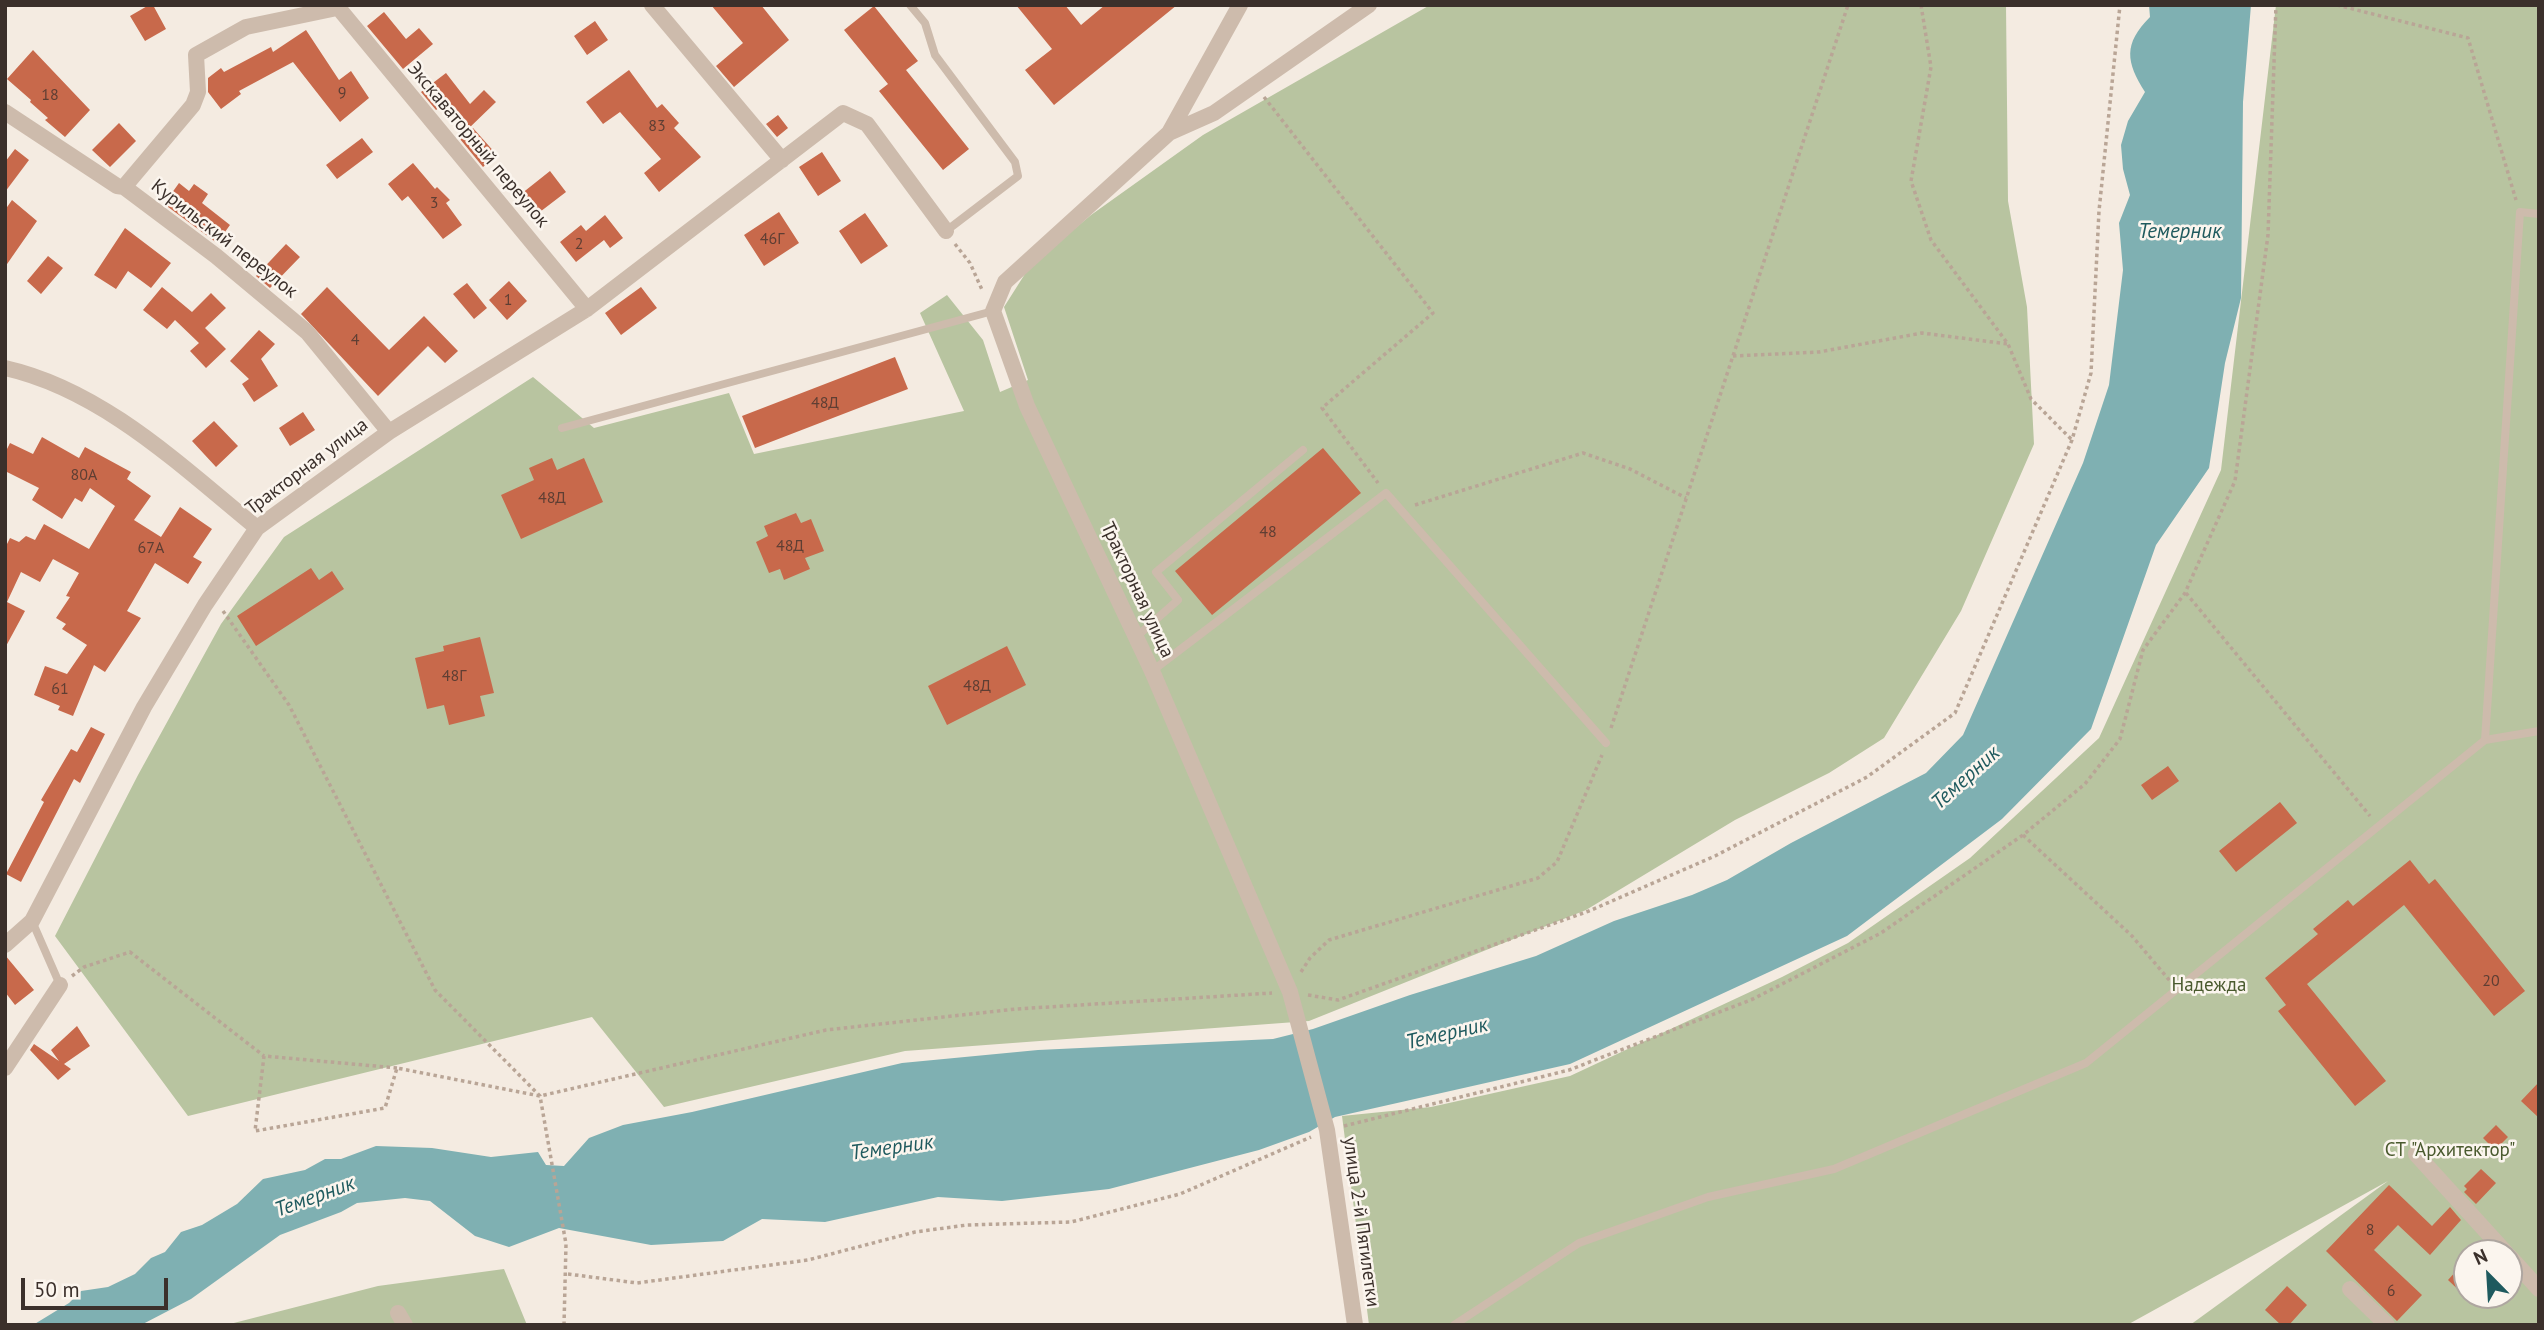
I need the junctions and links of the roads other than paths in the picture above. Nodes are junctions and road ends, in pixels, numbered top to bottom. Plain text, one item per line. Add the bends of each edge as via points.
1 (652, 5) edge
2 (910, 5) edge
3 (1240, 5) edge
4 (1369, 5) edge
5 (336, 6) edge
6 (5, 112) edge
7 (1169, 133) junction
8 (782, 160) junction
9 (124, 187) junction
10 (2539, 214) edge
11 (946, 231) joint
12 (587, 309) junction
13 (993, 311) junction
14 (5, 368) edge
15 (562, 428) dead end
16 (389, 432) junction
17 (1303, 450) dead end
18 (257, 528) junction
19 (1135, 638) junction
20 (1152, 671) junction
21 (2539, 731) edge
22 (2485, 740) junction
23 (1606, 743) road end
24 (32, 920) junction
25 (5, 945) edge
26 (60, 985) joint
27 (5, 1068) edge
28 (1326, 1128) joint
29 (2416, 1154) dead end
30 (2493, 1239) edge
31 (2523, 1272) edge
32 (2350, 1289) dead end
33 (2539, 1289) edge
34 (1355, 1325) edge
35 (1454, 1325) edge
36 (2387, 1325) edge

1 - 8 street
2 - 11 lane via 926,23 935,55 1015,162 1017,176
3 - 7 street
4 - 7 street via 1213,113
5 - 9 street, Экскаваторный переулок via 246,27 196,55 198,92 193,105
5 - 12 street, Экскаваторный переулок
6 - 9 street, Курильский переулок
7 - 13 street via 1005,282
8 - 11 street, Тракторная улица via 843,113 867,124
8 - 12 street, Тракторная улица
9 - 16 street, Курильский переулок via 307,332
10 - 22 lane via 2520,212
12 - 16 street, Тракторная улица
13 - 15 lane
13 - 19 street, Тракторная улица via 1027,406
14 - 18 street via 28,373 94,404 153,444
16 - 18 street, Тракторная улица
17 - 19 lane via 1156,572 1178,600
18 - 24 street, Тракторная улица via 144,707
19 - 20 street, Тракторная улица
20 - 23 lane via 1386,493
20 - 28 street, Тракторная улица via 1290,992
21 - 22 lane
22 - 35 lane via 2086,1063 1833,1170 1708,1197 1579,1243
24 - 25 street, Тракторная улица
24 - 26 lane
26 - 27 street
28 - 34 street, улица 2-й Пятилетки
29 - 30 street
31 - 33 street
32 - 36 street

